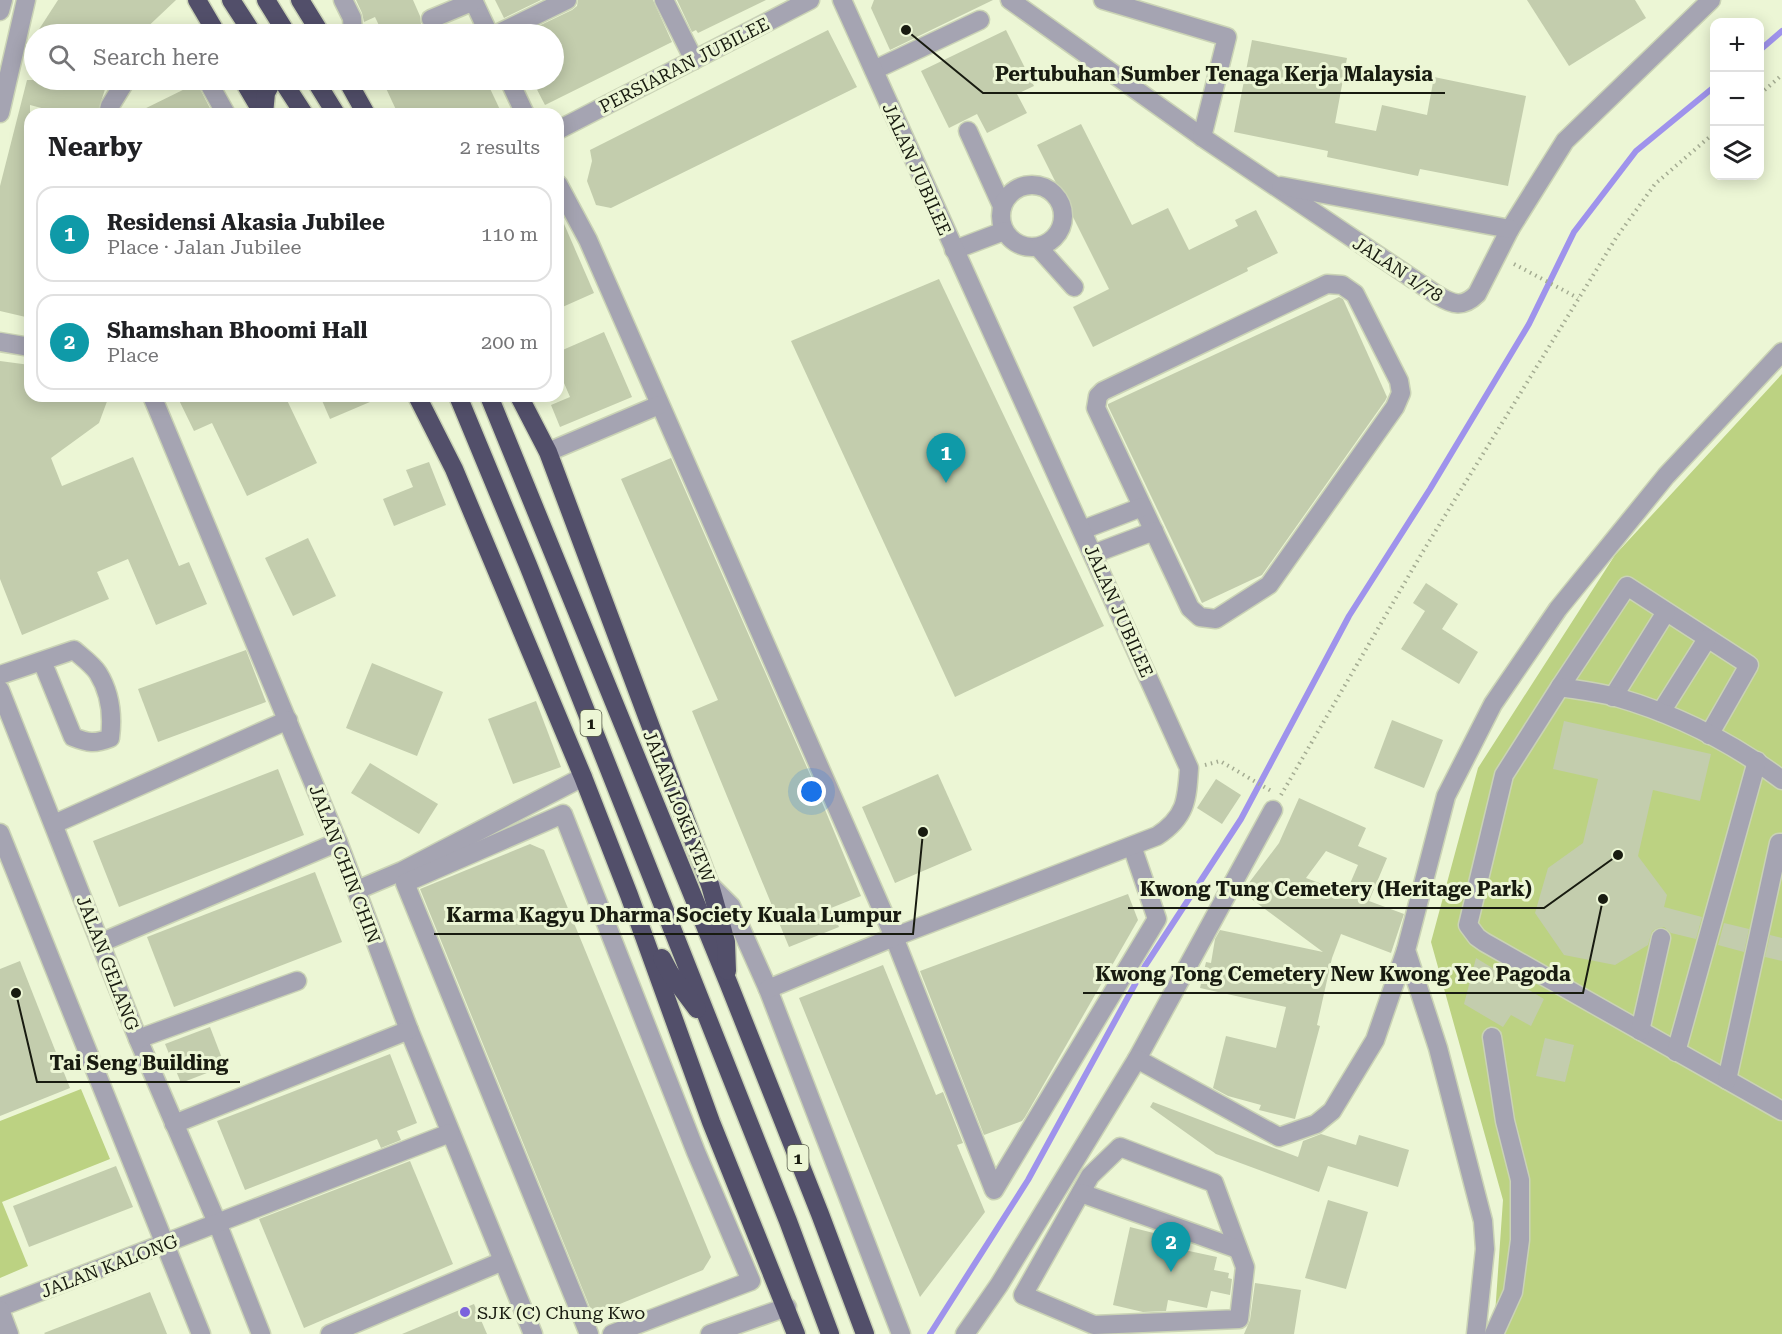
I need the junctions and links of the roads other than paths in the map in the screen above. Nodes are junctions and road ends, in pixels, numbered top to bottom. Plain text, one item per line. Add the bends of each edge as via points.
1 (3, 0) edge
2 (26, 0) edge
3 (197, 0) edge
4 (231, 0) edge
5 (266, 0) edge
6 (300, 0) edge
7 (343, 0) edge
8 (473, 0) edge
9 (567, 0) edge
10 (664, 0) edge
11 (810, 0) edge
12 (842, 0) edge
13 (1010, 0) edge
14 (1103, 0) edge
15 (1712, 0) edge
16 (0, 11) edge
17 (431, 19) dead end
18 (980, 20) dead end
19 (211, 24) edge
20 (247, 24) edge
21 (281, 24) edge
22 (315, 24) edge
23 (352, 24) edge
24 (484, 24) edge
25 (518, 24) edge
26 (694, 60) junction
27 (874, 70) junction
28 (120, 90) edge
29 (213, 90) edge
30 (249, 90) edge
31 (268, 90) edge
32 (288, 90) edge
33 (321, 90) edge
34 (353, 90) edge
35 (360, 90) edge
36 (514, 90) edge
37 (110, 108) edge
38 (223, 108) edge
39 (259, 108) edge
40 (264, 108) edge
41 (300, 108) edge
42 (332, 108) edge
43 (363, 108) edge
44 (365, 108) edge
45 (522, 108) edge
46 (0, 113) edge
47 (564, 127) edge
48 (968, 131) dead end
49 (1202, 137) junction
50 (1273, 185) junction
51 (564, 195) edge
52 (1002, 206) junction
53 (1510, 229) junction
54 (1004, 231) junction
55 (1038, 247) junction
56 (954, 250) junction
57 (1074, 287) dead end
58 (0, 342) edge
59 (24, 346) edge
60 (1782, 352) edge
61 (155, 402) edge
62 (420, 402) edge
63 (461, 402) edge
64 (491, 402) edge
65 (522, 402) edge
66 (659, 405) junction
67 (548, 452) junction
68 (1142, 507) junction
69 (1082, 530) junction
70 (1154, 531) junction
71 (1093, 554) junction
72 (1666, 612) junction
73 (1707, 639) junction
74 (42, 661) junction
75 (0, 675) edge
76 (1560, 687) junction
77 (0, 690) edge
78 (1613, 697) junction
79 (1661, 712) junction
80 (288, 720) junction
81 (1709, 735) junction
82 (1757, 761) junction
83 (583, 777) junction
84 (1782, 780) edge
85 (1274, 801) road end
86 (54, 824) junction
87 (0, 833) edge
88 (338, 842) junction
89 (1782, 843) edge
90 (1131, 846) junction
91 (710, 885) junction
92 (357, 890) junction
93 (629, 895) junction
94 (894, 937) junction
95 (1661, 938) dead end
96 (100, 943) junction
97 (1406, 950) junction
98 (297, 981) dead end
99 (728, 982) junction
100 (768, 989) junction
101 (647, 1025) junction
102 (409, 1030) junction
103 (680, 1030) junction
104 (712, 1030) junction
105 (1640, 1031) junction
106 (1492, 1037) dead end
107 (138, 1039) junction
108 (1676, 1052) junction
109 (1137, 1059) junction
110 (1727, 1080) junction
111 (1782, 1111) edge
112 (711, 1122) junction
113 (174, 1124) junction
114 (450, 1133) junction
115 (696, 1152) junction
116 (1081, 1193) junction
117 (218, 1224) junction
118 (166, 1244) junction
119 (1238, 1249) junction
120 (1048, 1251) junction
121 (1016, 1257) junction
122 (503, 1261) junction
123 (999, 1285) junction
124 (1023, 1295) junction
125 (787, 1306) junction
126 (0, 1309) edge
127 (9, 1334) edge
128 (201, 1334) edge
129 (261, 1334) edge
130 (330, 1334) edge
131 (533, 1334) edge
132 (589, 1334) edge
133 (612, 1334) edge
134 (710, 1334) edge
135 (796, 1334) edge
136 (830, 1334) edge
137 (865, 1334) edge
138 (901, 1334) edge
139 (965, 1334) edge
140 (1476, 1334) edge
141 (1494, 1334) edge

1 - 16 street
2 - 46 street
3 - 19 highway
4 - 20 highway
5 - 21 highway
6 - 22 highway
7 - 23 street
8 - 17 street
8 - 24 street
9 - 25 street
10 - 26 street
11 - 26 street, PERSIARAN JUBILEE
12 - 27 street, JALAN JUBILEE
13 - 49 street, JALAN 1/78
14 - 49 street via 1227,37
15 - 53 street, JALAN 1/78 via 1565,141
18 - 27 street
26 - 47 street, PERSIARAN JUBILEE
27 - 56 street, JALAN JUBILEE
28 - 37 street
29 - 38 street
30 - 39 highway
31 - 40 highway
32 - 41 highway
33 - 42 highway
34 - 43 highway
35 - 44 street
36 - 45 street
48 - 52 street
49 - 50 street, JALAN 1/78
50 - 53 street
50 - 53 street, JALAN 1/78 via 1447,302 1469,302 1477,294
51 - 66 street via 588,240
52 - 54 street
52 - 55 street via 1007,196 1026,185 1037,184 1056,195 1062,204 1062,226 1057,236
54 - 55 street via 1019,244
54 - 56 street
55 - 57 street
56 - 69 street, JALAN JUBILEE
58 - 59 street
60 - 97 street via 1666,476 1558,609 1493,704 1446,796
61 - 80 street, JALAN CHIN CHIN
62 - 83 highway via 454,469
63 - 104 highway, 1
64 - 99 highway, JALAN LOKE YEW / 1
65 - 67 highway
66 - 67 street
66 - 94 street
67 - 91 highway
68 - 69 street
68 - 70 street
68 - 70 street via 1096,408 1103,391 1327,284 1342,285 1355,294 1399,381 1401,393 1269,585 1216,619 1200,617 1190,608
69 - 71 street, JALAN JUBILEE
70 - 71 street
71 - 90 street, JALAN JUBILEE via 1189,768 1187,799 1172,826
72 - 73 street
72 - 76 street via 1627,586
72 - 78 street
73 - 79 street
73 - 81 street via 1749,665
74 - 74 street via 74,650 98,672 110,699 110,738 87,743 73,737
74 - 75 street
76 - 78 street
76 - 105 street via 1504,775 1468,925 1484,942
77 - 86 street, JALAN GELANG
78 - 79 street
79 - 81 street
80 - 86 street
80 - 88 street, JALAN CHIN CHIN
81 - 82 street
82 - 84 street
82 - 108 street
83 - 92 street via 402,871
83 - 93 highway
85 - 109 street
86 - 96 street, JALAN GELANG
87 - 118 street
88 - 92 street, JALAN CHIN CHIN
88 - 96 street
89 - 110 street
90 - 94 street, JALAN JUBILEE
90 - 94 street via 1157,918 994,1190
91 - 99 highway via 726,942
91 - 100 street via 731,906
92 - 102 street, JALAN CHIN CHIN
93 - 103 highway
93 - 104 highway via 670,973
94 - 100 street, JALAN JUBILEE
95 - 105 street
96 - 107 street, JALAN GELANG
97 - 109 street via 1375,1040 1332,1110 1316,1124 1279,1137
97 - 140 street via 1438,1047 1483,1221 1485,1249
98 - 107 street
99 - 137 highway, JALAN LOKE YEW / 1
100 - 138 street
101 - 103 street
101 - 115 street
101 - 132 street via 563,814 405,883
102 - 113 street
102 - 114 street, JALAN CHIN CHIN
103 - 112 highway
104 - 136 highway, 1
105 - 108 street
106 - 141 street via 1505,1121 1520,1180 1520,1240 1514,1292
107 - 113 street, JALAN GELANG
108 - 110 street
109 - 121 street
110 - 111 street
112 - 115 street via 709,1136
112 - 125 highway
113 - 117 street, JALAN GELANG
114 - 117 street, JALAN KALONG
114 - 122 street, JALAN CHIN CHIN
115 - 133 street via 751,1281
116 - 119 street
116 - 119 street via 1090,1176 1120,1147 1214,1183
116 - 120 street
117 - 118 street, JALAN KALONG
117 - 129 street, JALAN GELANG
118 - 126 street, JALAN KALONG
118 - 128 street
119 - 124 street via 1245,1267 1239,1319 1094,1325
120 - 121 street
120 - 124 street
121 - 123 street
122 - 130 street
122 - 131 street, JALAN CHIN CHIN
123 - 124 street
123 - 139 street
125 - 134 street
125 - 135 highway
126 - 127 street

